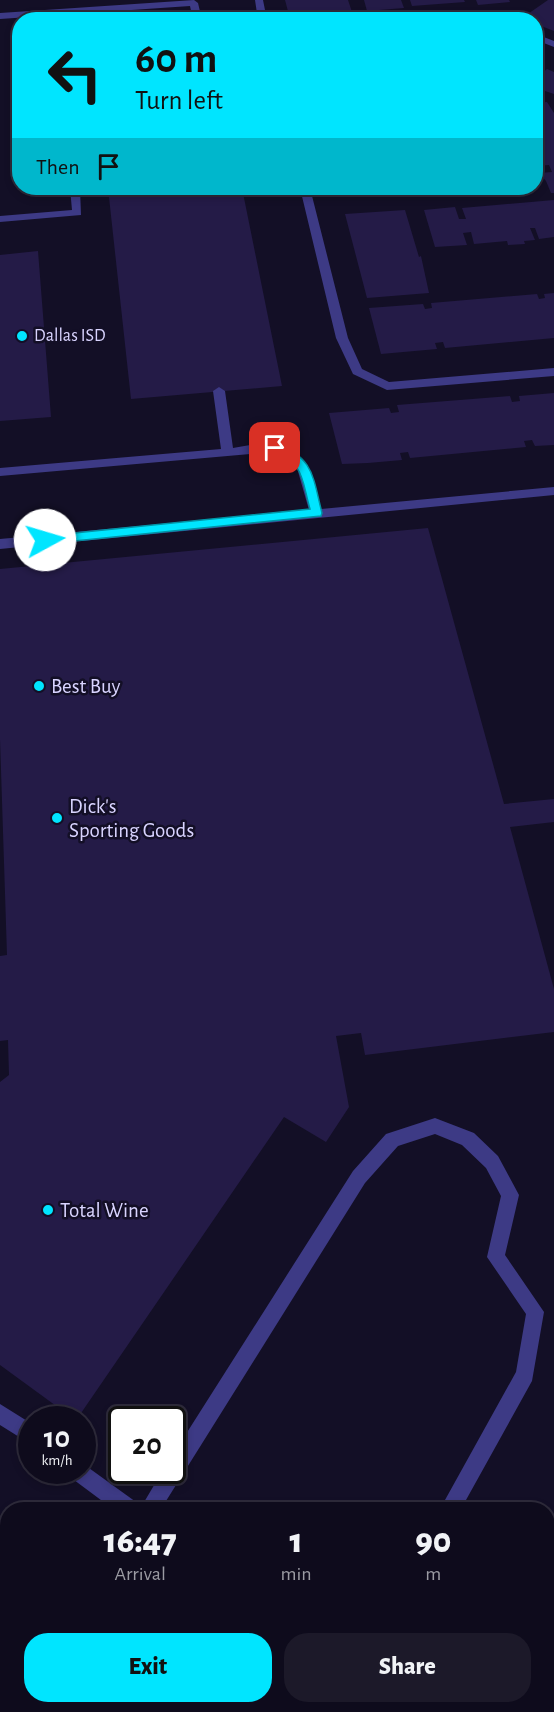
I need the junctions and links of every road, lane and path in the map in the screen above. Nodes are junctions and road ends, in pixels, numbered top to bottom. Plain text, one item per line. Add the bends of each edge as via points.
1 (60, 12) edge
2 (197, 12) edge
3 (76, 195) edge
4 (306, 195) edge
5 (0, 219) edge
6 (554, 372) edge
7 (219, 391) dead end
8 (228, 452) junction
9 (0, 472) edge
10 (554, 491) edge
11 (316, 513) junction
12 (0, 544) edge
13 (0, 1413) edge
14 (18, 1426) edge
15 (96, 1484) edge
16 (120, 1502) edge
17 (154, 1502) edge
18 (454, 1502) edge

1 - 2 lane via 195,3
3 - 5 lane via 77,213
4 - 6 lane via 342,338 357,371 387,386
7 - 8 lane
8 - 9 lane
8 - 11 lane via 275,448 292,454 303,465
10 - 11 lane
11 - 12 lane
13 - 14 lane
15 - 16 lane
17 - 18 lane via 359,1177 392,1140 435,1126 468,1139 492,1162 510,1195 496,1257 535,1312 525,1374

